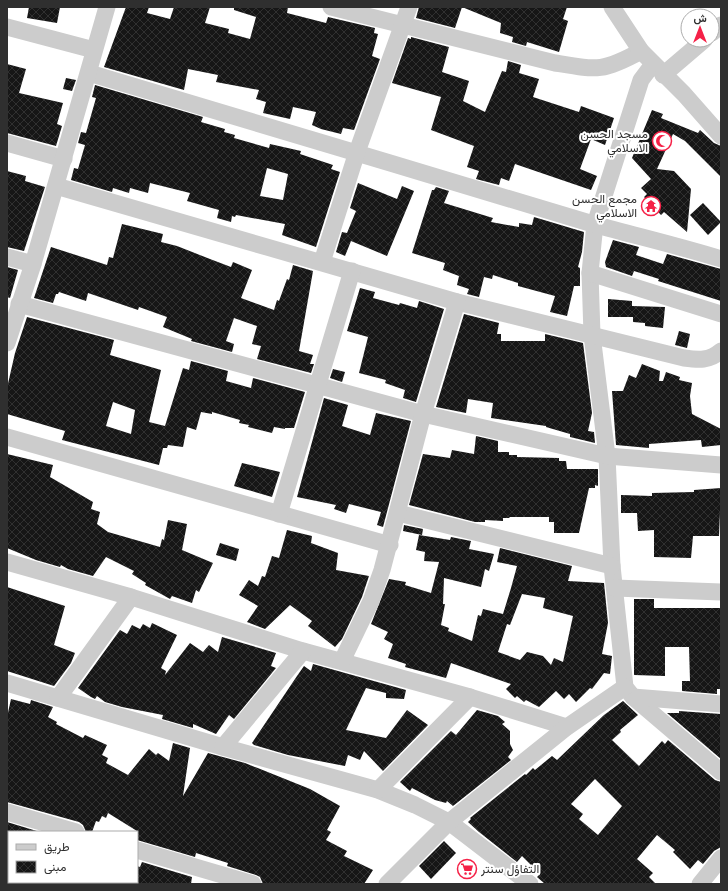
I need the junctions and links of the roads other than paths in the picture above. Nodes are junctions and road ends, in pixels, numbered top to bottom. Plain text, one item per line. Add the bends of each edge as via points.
1 (107, 7) edge
2 (331, 7) edge
3 (410, 7) edge
4 (612, 7) edge
5 (403, 25) junction
6 (7, 27) edge
7 (691, 48) edge
8 (94, 50) junction
9 (641, 50) junction
10 (658, 69) junction
11 (88, 73) junction
12 (721, 136) edge
13 (7, 143) edge
14 (357, 152) junction
15 (64, 159) junction
16 (56, 186) junction
17 (595, 224) junction
18 (7, 257) edge
19 (721, 259) edge
20 (322, 262) junction
21 (33, 264) junction
22 (352, 271) junction
23 (590, 273) junction
24 (457, 302) junction
25 (19, 304) junction
26 (721, 314) edge
27 (10, 323) edge
28 (592, 335) junction
29 (7, 343) edge
30 (721, 350) edge
31 (318, 386) junction
32 (423, 414) junction
33 (7, 437) edge
34 (607, 456) junction
35 (721, 465) edge
36 (398, 513) junction
37 (279, 514) junction
38 (390, 546) junction
39 (7, 562) edge
40 (612, 566) junction
41 (615, 588) junction
42 (721, 592) edge
43 (131, 596) junction
44 (303, 651) junction
45 (342, 661) junction
46 (7, 683) edge
47 (629, 692) junction
48 (470, 697) junction
49 (58, 698) junction
50 (721, 704) edge
51 (567, 727) junction
52 (223, 747) junction
53 (721, 772) edge
54 (378, 790) junction
55 (7, 812) edge
56 (449, 822) junction
57 (73, 831) edge
58 (138, 850) edge
59 (721, 858) edge
60 (253, 884) edge
61 (387, 884) edge
62 (530, 884) edge
63 (700, 884) edge

1 - 8 street
2 - 5 street
3 - 5 street
4 - 9 street
5 - 9 street via 584,68 609,67
5 - 14 street
6 - 8 street
7 - 10 street
8 - 11 street
9 - 10 street
10 - 12 street
10 - 17 street via 646,71 641,80
11 - 14 street
11 - 15 street
13 - 15 street
14 - 17 street
14 - 20 street
15 - 16 street
16 - 20 street
16 - 21 street
17 - 19 street
17 - 23 street
18 - 21 street
20 - 22 street
21 - 25 street
22 - 24 street
22 - 31 street
23 - 26 street
23 - 28 street
24 - 28 street
24 - 32 street
25 - 27 street
25 - 31 street
27 - 29 street
28 - 30 street via 702,360 715,356
28 - 34 street
31 - 32 street
31 - 37 street
32 - 34 street
32 - 36 street
33 - 37 street
34 - 35 street
34 - 40 street
36 - 38 street
36 - 40 street
37 - 38 street
38 - 45 street via 375,591
39 - 43 street
40 - 41 street
41 - 42 street
41 - 47 street
43 - 44 street
43 - 49 street
44 - 45 street
44 - 52 street
45 - 48 street
46 - 49 street
47 - 50 street
47 - 51 street
47 - 53 street
48 - 51 street
48 - 54 street
49 - 52 street
51 - 56 street
52 - 54 street
54 - 56 street
55 - 57 street
56 - 61 street
56 - 62 street
58 - 60 street
59 - 63 street

